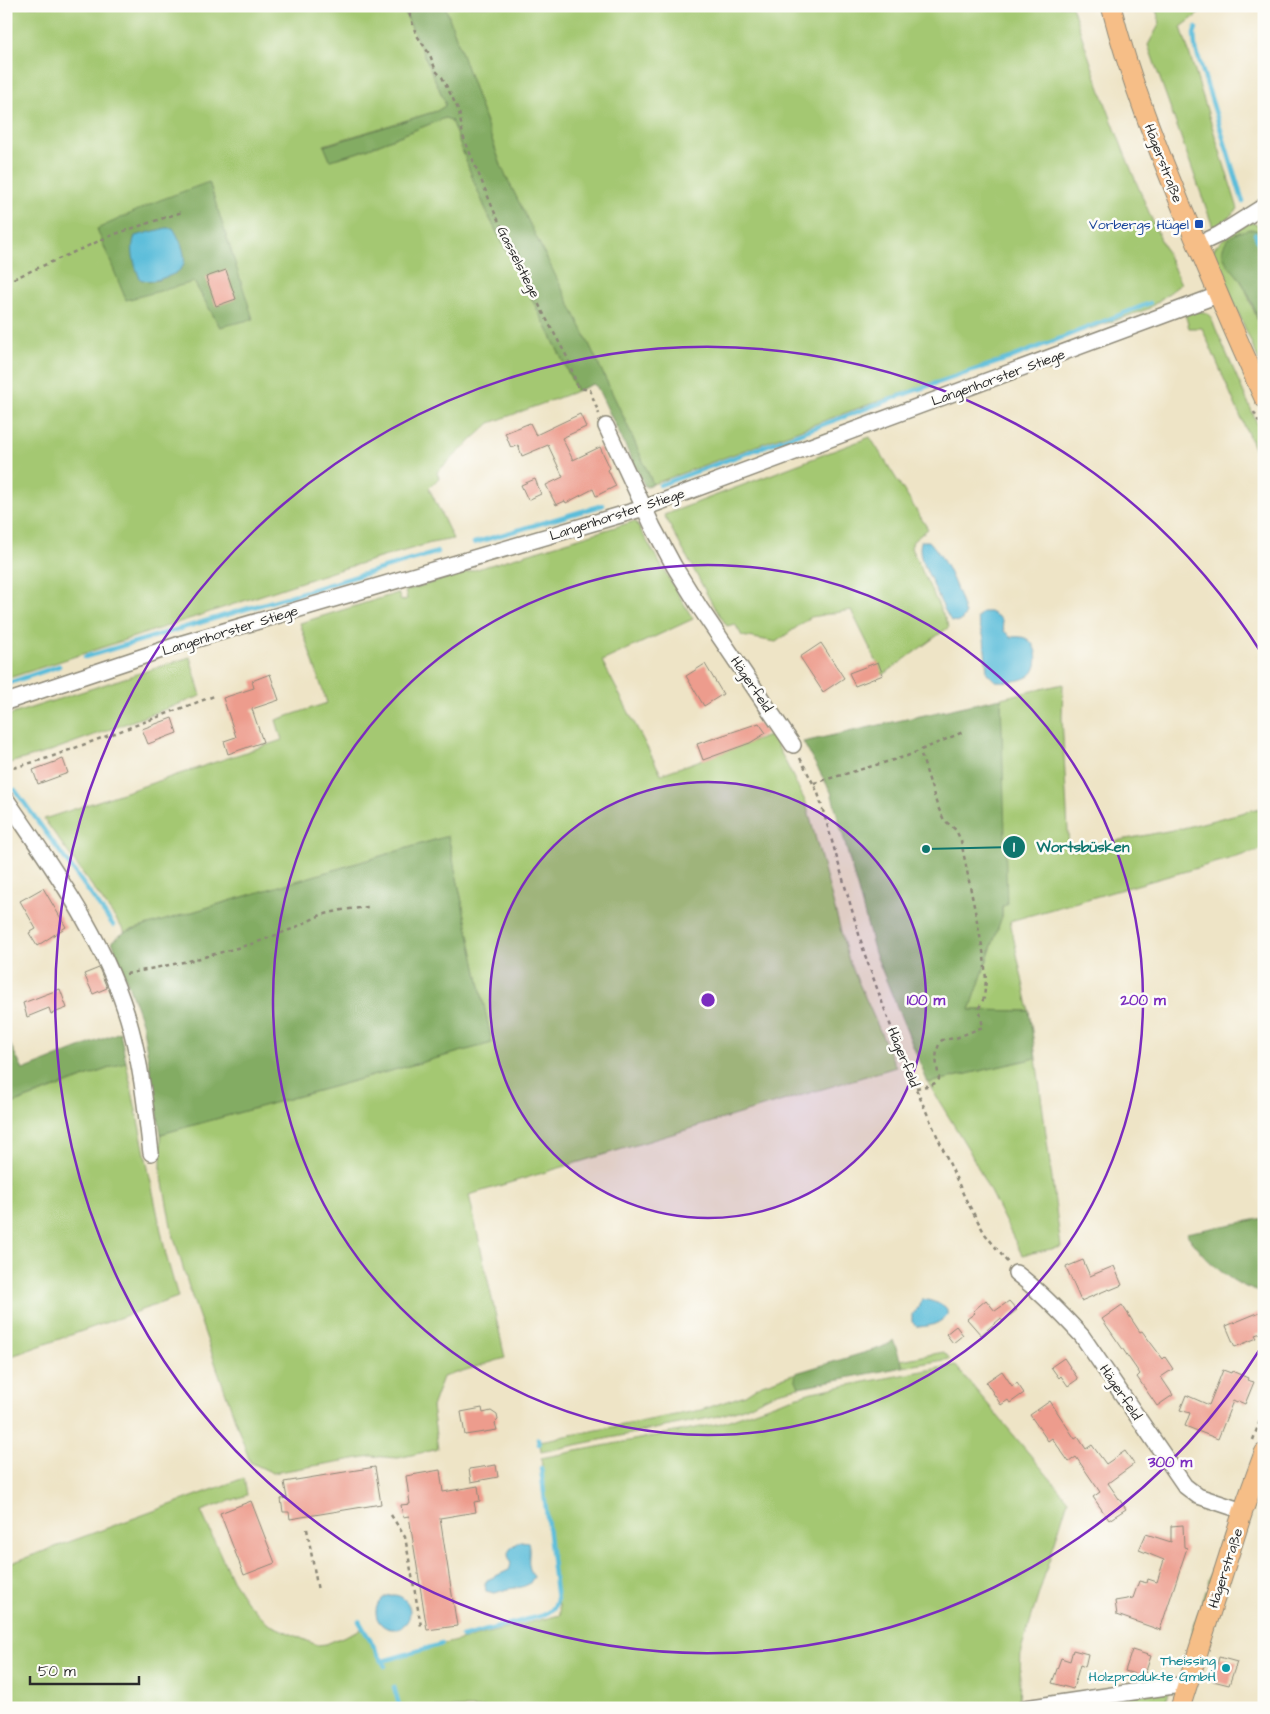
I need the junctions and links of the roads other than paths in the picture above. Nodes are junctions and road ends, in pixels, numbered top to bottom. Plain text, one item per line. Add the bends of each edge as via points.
1 (1111, 6) edge
2 (1264, 206) edge
3 (1197, 245) junction
4 (1218, 295) junction
5 (1264, 398) edge
6 (606, 426) road end
7 (644, 508) junction
8 (6, 702) edge
9 (793, 746) road end
10 (6, 799) edge
11 (151, 1153) dead end
12 (1016, 1274) road end
13 (1264, 1453) edge
14 (1243, 1511) junction
15 (1188, 1684) junction
16 (1025, 1708) edge
17 (1180, 1708) edge

1 - 3 main road, Hägerstraße via 1143,107
2 - 3 street
3 - 4 main road, Hägerstraße
4 - 5 main road, Hägerstraße
4 - 7 street, Langenhorster Stiege
6 - 7 street
7 - 8 street, Langenhorster Stiege via 188,642
7 - 9 street, Hägerfeld via 700,608
10 - 11 street via 82,914 112,977 137,1052
12 - 14 street, Hägerfeld via 1082,1336 1185,1486 1198,1496
13 - 14 main road, Hägerstraße
14 - 15 main road, Hägerstraße
15 - 16 street
15 - 17 main road, Hägerstraße

